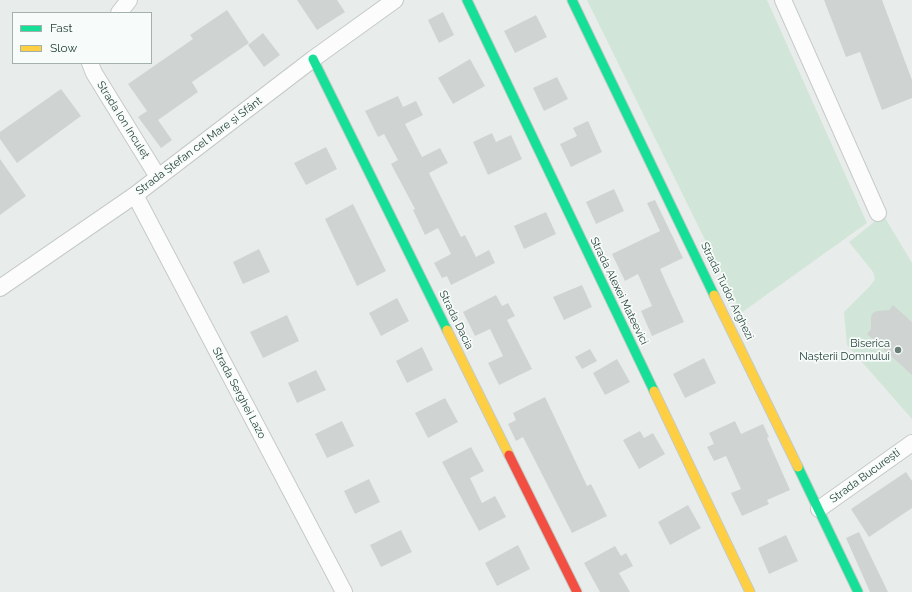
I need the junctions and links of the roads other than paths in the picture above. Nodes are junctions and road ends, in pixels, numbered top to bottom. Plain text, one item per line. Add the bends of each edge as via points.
1 (129, 0) edge
2 (395, 0) edge
3 (467, 0) edge
4 (572, 0) edge
5 (783, 0) edge
6 (120, 12) edge
7 (313, 59) junction
8 (90, 64) edge
9 (158, 177) junction
10 (135, 195) junction
11 (878, 213) dead end
12 (0, 288) edge
13 (912, 443) edge
14 (819, 509) junction
15 (344, 592) edge
16 (577, 592) edge
17 (750, 592) edge
18 (858, 592) edge

1 - 6 street
2 - 7 street, Strada Ștefan cel Mare și Sfânt
3 - 17 street, Strada Alexei Mateevici
4 - 14 street, Strada Tudor Arghezi
5 - 11 street
7 - 9 street, Strada Ștefan cel Mare și Sfânt
7 - 16 street, Strada Dacia
8 - 9 street, Strada Ion Inculeț
9 - 10 street, Strada Ștefan cel Mare și Sfânt
10 - 12 street, Strada Ștefan cel Mare și Sfânt
10 - 15 street, Strada Serghei Lazo
13 - 14 street, Strada București
14 - 18 street, Strada Tudor Arghezi

